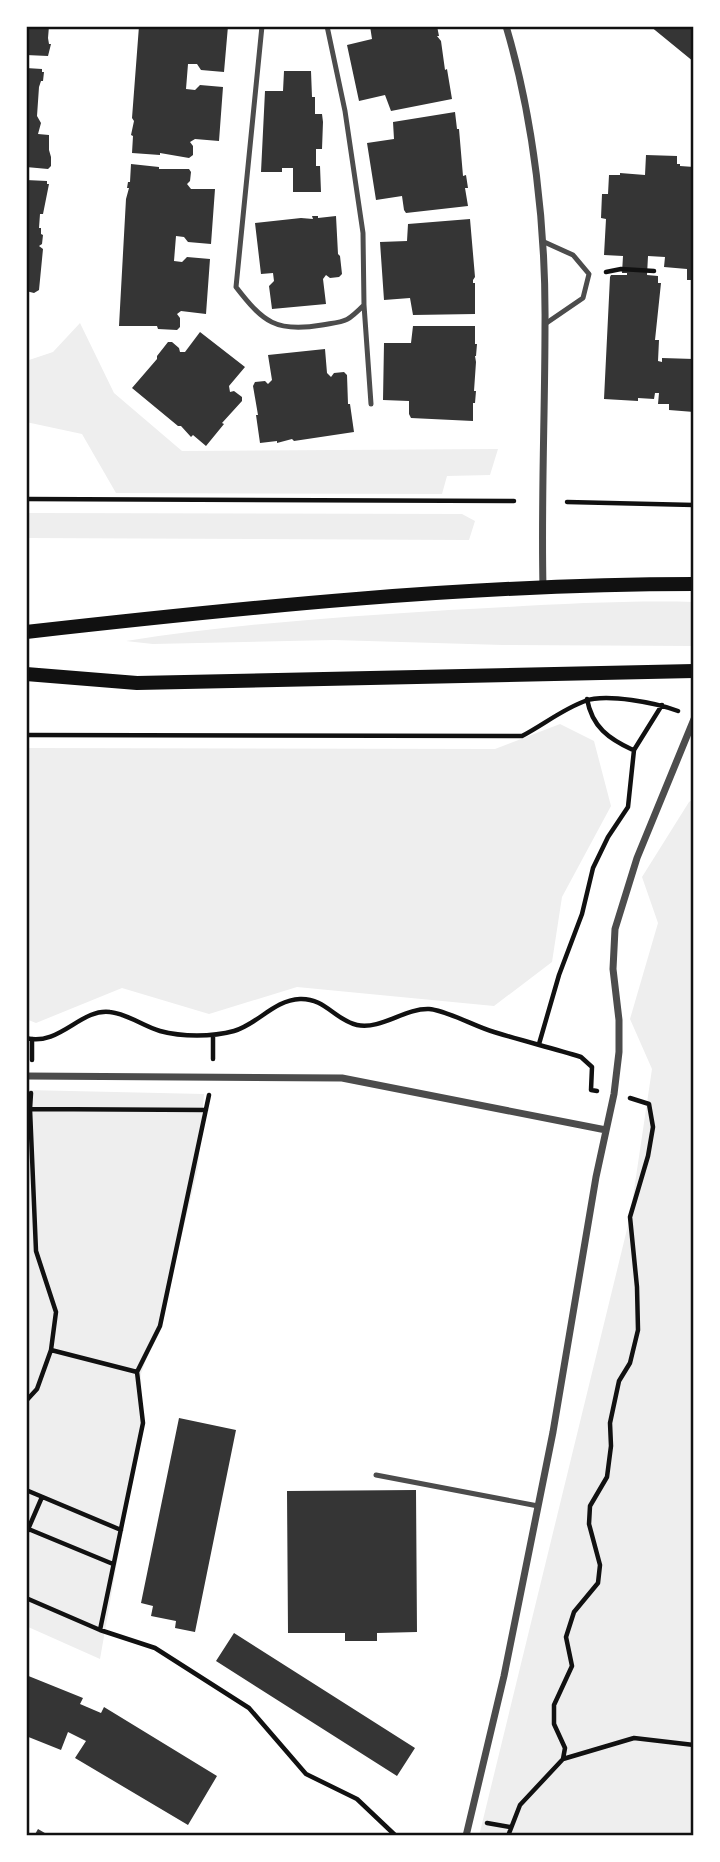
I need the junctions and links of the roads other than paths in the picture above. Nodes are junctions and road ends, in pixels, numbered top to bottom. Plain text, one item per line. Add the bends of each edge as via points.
1 (262, 26) edge
2 (327, 26) edge
3 (506, 26) edge
4 (542, 241) junction
5 (365, 305) junction
6 (545, 324) junction
7 (371, 404) dead end
8 (694, 584) edge
9 (543, 588) junction
10 (26, 632) edge
11 (694, 671) edge
12 (26, 674) edge
13 (694, 719) edge
14 (29, 1076) edge
15 (606, 1130) junction
16 (376, 1475) dead end
17 (538, 1506) junction
18 (466, 1836) edge

1 - 5 lane via 236,287 254,311 282,328 349,320
2 - 5 lane via 363,233
3 - 4 street via 527,122
4 - 6 street
4 - 6 lane via 573,256 589,274 583,298
5 - 7 lane
6 - 9 street
8 - 9 main road
9 - 10 main road via 378,597
11 - 12 main road via 137,683
13 - 15 street via 637,858 615,929 619,1052
14 - 15 street via 342,1078
15 - 17 street
16 - 17 lane
17 - 18 street

